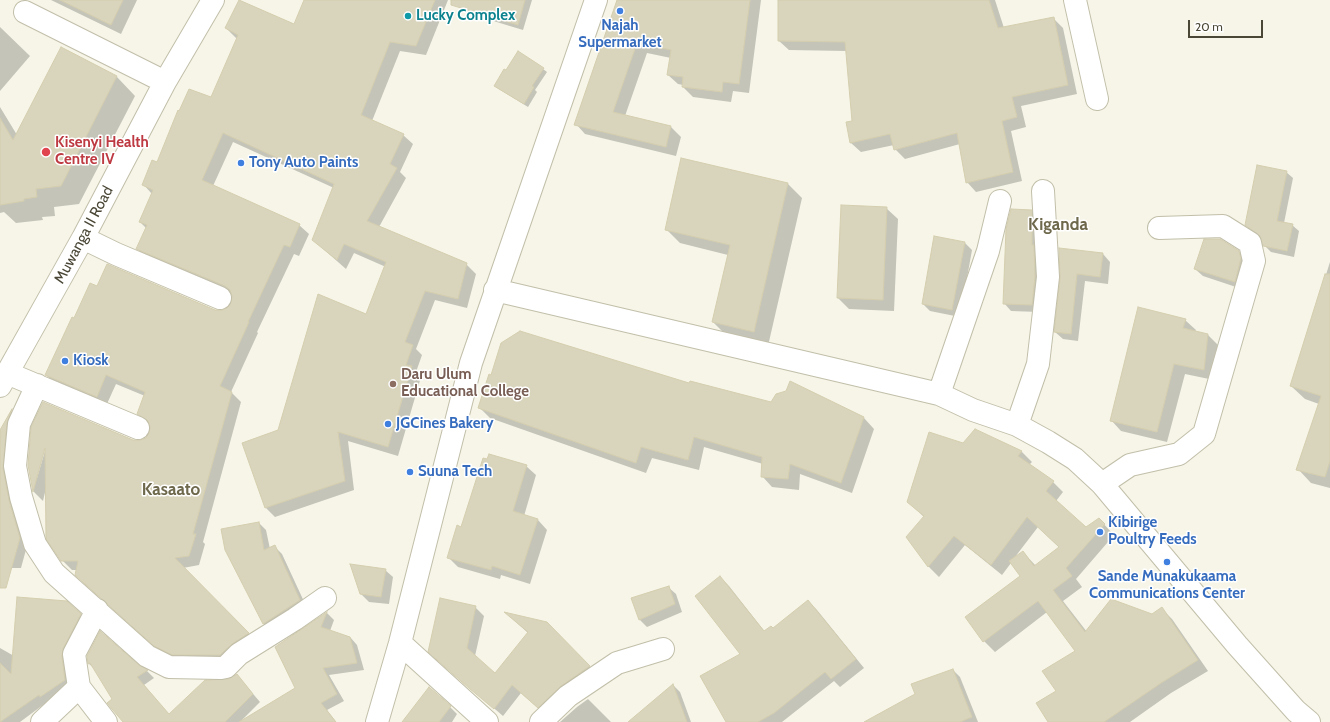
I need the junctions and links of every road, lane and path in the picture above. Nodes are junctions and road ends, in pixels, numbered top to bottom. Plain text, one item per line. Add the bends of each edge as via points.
1 (213, 0) edge
2 (596, 0) edge
3 (1075, 0) edge
4 (26, 12) dead end
5 (164, 82) junction
6 (1097, 99) dead end
7 (1043, 191) dead end
8 (1000, 202) dead end
9 (1159, 228) dead end
10 (83, 238) junction
11 (495, 290) junction
12 (220, 298) dead end
13 (4, 380) edge
14 (37, 385) junction
15 (939, 394) junction
16 (1017, 425) junction
17 (138, 428) dead end
18 (1102, 484) junction
19 (324, 598) dead end
20 (97, 610) junction
21 (400, 643) junction
22 (662, 649) dead end
23 (79, 688) junction
24 (42, 722) edge
25 (106, 722) edge
26 (377, 722) edge
27 (486, 722) edge
28 (541, 722) edge
29 (1309, 722) edge

1 - 5 street, Muwanga II Road
2 - 11 street
3 - 6 street
4 - 5 street
5 - 10 street, Muwanga II Road
7 - 16 street via 1048,277 1038,364
8 - 15 street via 988,251
9 - 18 street via 1223,226 1250,243 1254,261 1204,434 1179,454 1130,465
10 - 12 street
10 - 13 street, Muwanga II Road
11 - 15 street
11 - 21 street via 471,363
13 - 14 street
14 - 17 street
14 - 20 street via 19,424 15,466 21,497 35,544 54,573
15 - 16 street via 973,410
16 - 18 street via 1075,459
18 - 29 street via 1237,645
19 - 20 street via 221,668 169,667 147,656
20 - 23 street via 74,654
21 - 26 street
21 - 27 street
22 - 28 street via 617,663 568,696
23 - 24 street
23 - 25 street

